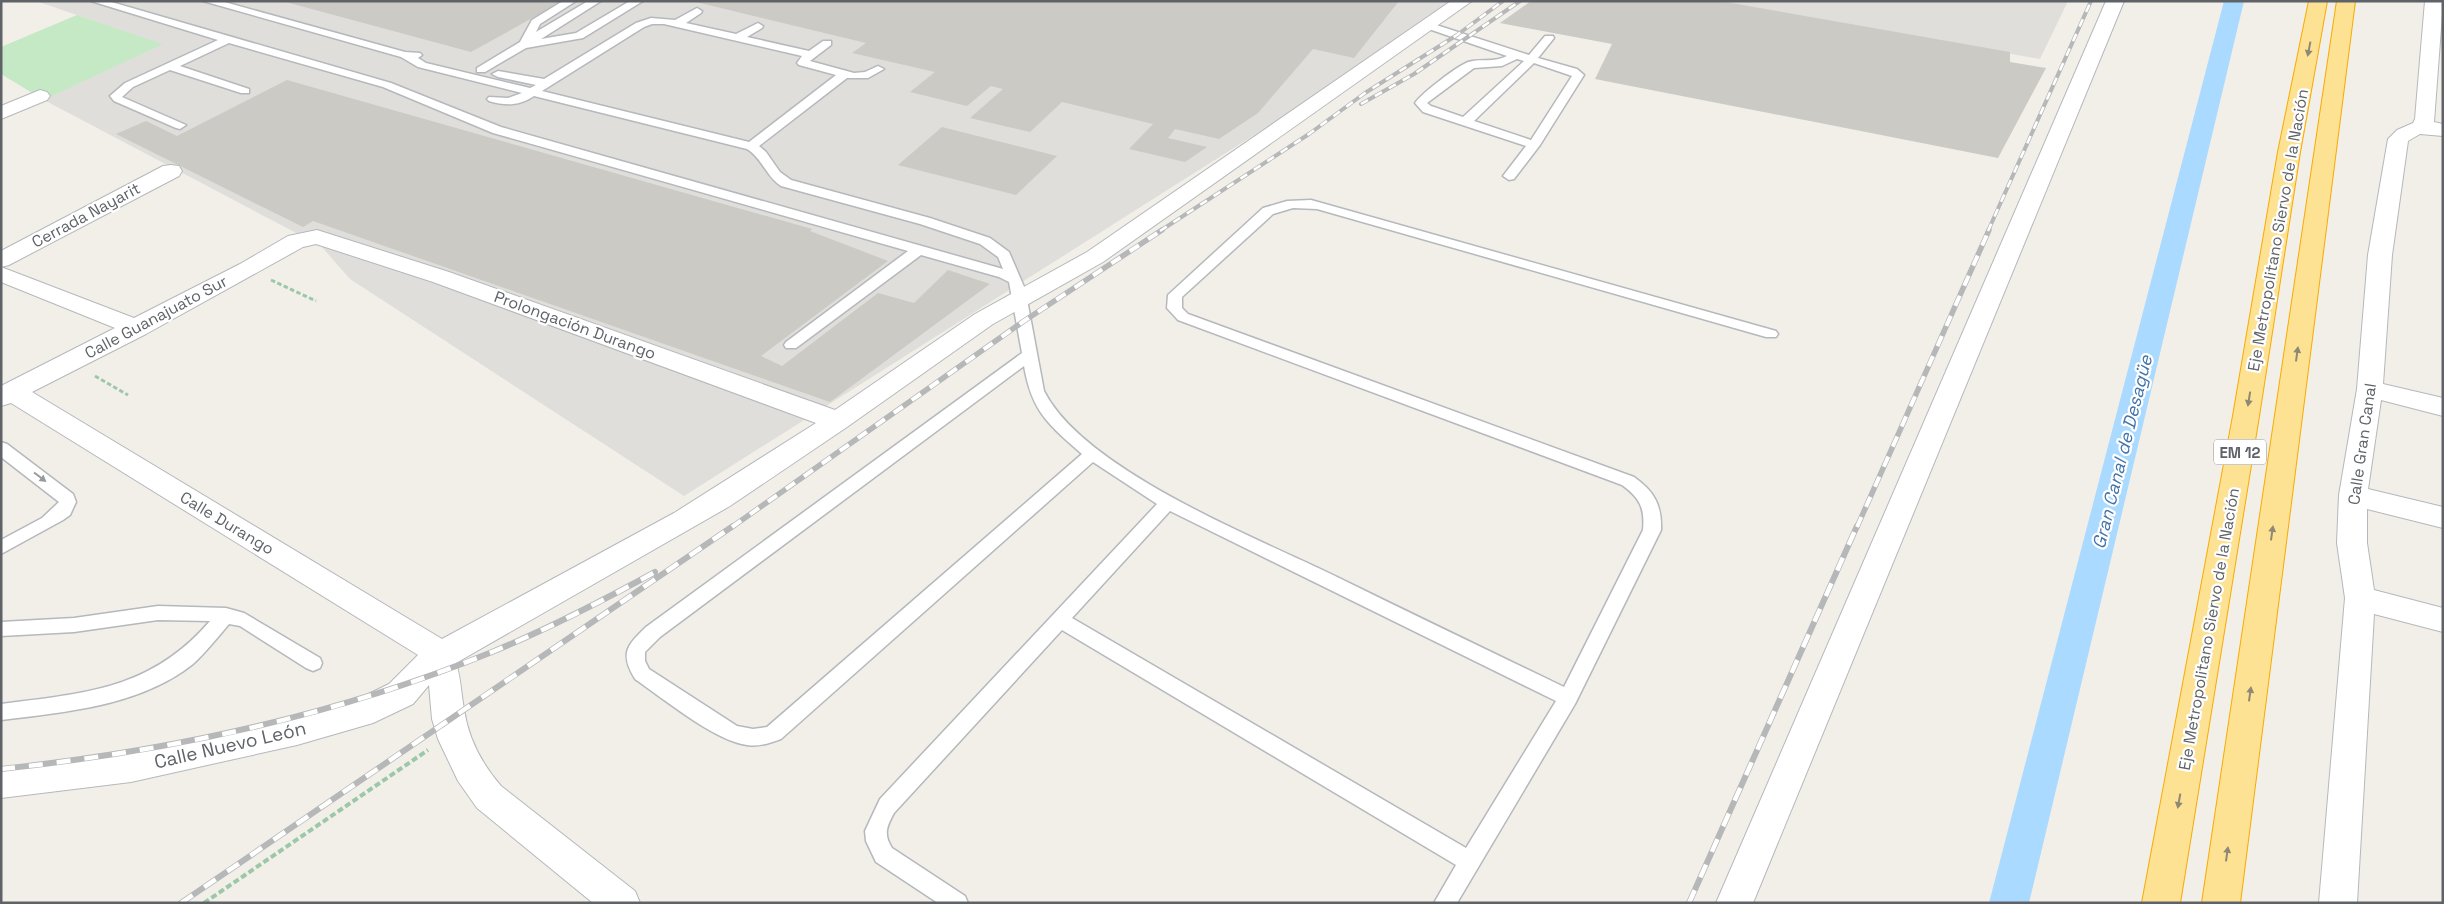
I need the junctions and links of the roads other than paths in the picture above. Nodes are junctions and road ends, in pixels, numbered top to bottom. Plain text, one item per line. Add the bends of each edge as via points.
1 (96, 1) edge
2 (208, 1) edge
3 (570, 1) edge
4 (596, 1) edge
5 (638, 1) edge
6 (1463, 1) edge
7 (2115, 1) edge
8 (2318, 1) edge
9 (2346, 1) edge
10 (2434, 1) edge
11 (697, 11) dead end
12 (676, 24) junction
13 (1427, 25) junction
14 (758, 26) dead end
15 (738, 38) junction
16 (1549, 38) dead end
17 (226, 40) junction
18 (828, 43) dead end
19 (524, 45) junction
20 (405, 55) junction
21 (811, 55) junction
22 (1516, 55) junction
23 (1532, 60) junction
24 (169, 66) junction
25 (878, 69) dead end
26 (481, 70) junction
27 (844, 74) junction
28 (545, 84) junction
29 (245, 91) dead end
30 (532, 93) junction
31 (40, 96) dead end
32 (493, 99) dead end
33 (1, 113) edge
34 (1465, 122) junction
35 (180, 125) dead end
36 (2432, 128) edge
37 (1534, 145) junction
38 (751, 146) junction
39 (171, 171) dead end
40 (1508, 176) dead end
41 (310, 237) joint
42 (920, 249) junction
43 (1, 260) edge
44 (1, 274) edge
45 (1017, 289) junction
46 (137, 328) junction
47 (1771, 334) dead end
48 (791, 346) dead end
49 (1029, 355) junction
50 (2370, 389) junction
51 (7, 395) edge
52 (2443, 407) edge
53 (838, 421) junction
54 (1, 448) edge
55 (1092, 454) junction
56 (2353, 495) junction
57 (1168, 503) junction
58 (2443, 518) edge
59 (1, 548) edge
60 (2360, 598) junction
61 (226, 615) junction
62 (1060, 620) junction
63 (2443, 620) edge
64 (1, 629) edge
65 (439, 658) junction
66 (313, 662) dead end
67 (1568, 698) junction
68 (1, 712) edge
69 (1, 783) edge
70 (1470, 862) junction
71 (622, 903) edge
72 (957, 903) edge
73 (1445, 903) edge
74 (1734, 903) edge
75 (2161, 903) edge
76 (2221, 903) edge
77 (2338, 903) edge

1 - 17 lane
2 - 20 lane
3 - 19 lane via 536,22
4 - 19 lane
5 - 19 lane via 579,36
6 - 13 street, Calle Nuevo León
7 - 74 street via 2050,162
8 -> 75 highway, Eje Metropolitano Siervo de la Nación / EM 12
76 -> 9 highway, Eje Metropolitano Siervo de la Nación / EM 12
10 - 36 street, Calle Gran Canal via 2425,119
11 - 12 lane
12 - 15 lane
12 - 28 lane via 657,20 640,25
13 - 22 lane
13 - 45 street, Calle Nuevo León via 1095,257
14 - 15 lane
15 - 21 lane
16 - 23 lane
17 - 24 lane
17 - 42 lane via 387,85 506,133
18 - 21 lane
19 - 26 lane
20 - 26 lane
20 - 30 lane via 422,65
21 - 27 lane via 805,64
22 - 23 lane
22 - 34 lane via 1502,63 1471,65 1422,101 1427,108
23 - 34 lane
23 - 37 lane via 1573,71 1578,76
24 - 29 lane
24 - 35 lane via 122,89 116,96
25 - 27 lane via 864,76
26 - 28 lane
27 - 38 lane
28 - 30 lane
30 - 32 lane via 512,102
30 - 38 lane
31 - 33 street
34 - 37 lane
36 - 50 street, Calle Gran Canal via 2408,131 2398,139 2380,255
37 - 40 lane
38 - 45 lane via 761,151 772,172 786,183 925,221 990,244 1004,255
39 - 43 street, Cerrada Nayarit
41 - 46 street, Calle Guanajuato Sur via 296,241
41 - 53 street, Prolongación Durango via 323,237 441,277
42 - 45 lane via 993,270
42 - 48 lane
44 - 46 street
45 - 49 lane
45 - 53 street, Calle Nuevo León via 984,319
46 - 51 street, Calle Guanajuato Sur
47 - 67 lane via 1318,205 1303,204 1279,206 1268,211 1175,295 1174,309 1183,317 1628,481 1644,491 1654,516 1652,530
49 - 55 lane via 1036,391 1044,407
49 - 55 lane via 653,632 640,644 635,664 642,674 731,733 745,738 760,738 774,733
50 - 52 street
50 - 56 street, Calle Gran Canal
51 - 65 street, Calle Durango via 429,646
53 - 65 street, Calle Nuevo León via 684,521
54 -> 59 lane via 68,502 57,516
55 - 57 lane
56 - 58 street
56 - 60 street, Calle Gran Canal via 2352,543
57 - 62 lane
57 - 67 lane
60 - 63 street
60 - 77 street, Calle Gran Canal
61 - 64 lane via 158,613 74,625
61 - 66 lane via 250,622
61 - 68 lane via 181,662 160,674 93,698
62 - 70 lane
62 - 72 lane via 887,806 874,834 884,855
65 - 69 street, Calle Nuevo León via 425,667 401,694 361,713 297,731 131,767
65 - 71 street via 444,671 449,719 471,773 489,797
67 - 70 lane
70 - 73 lane

